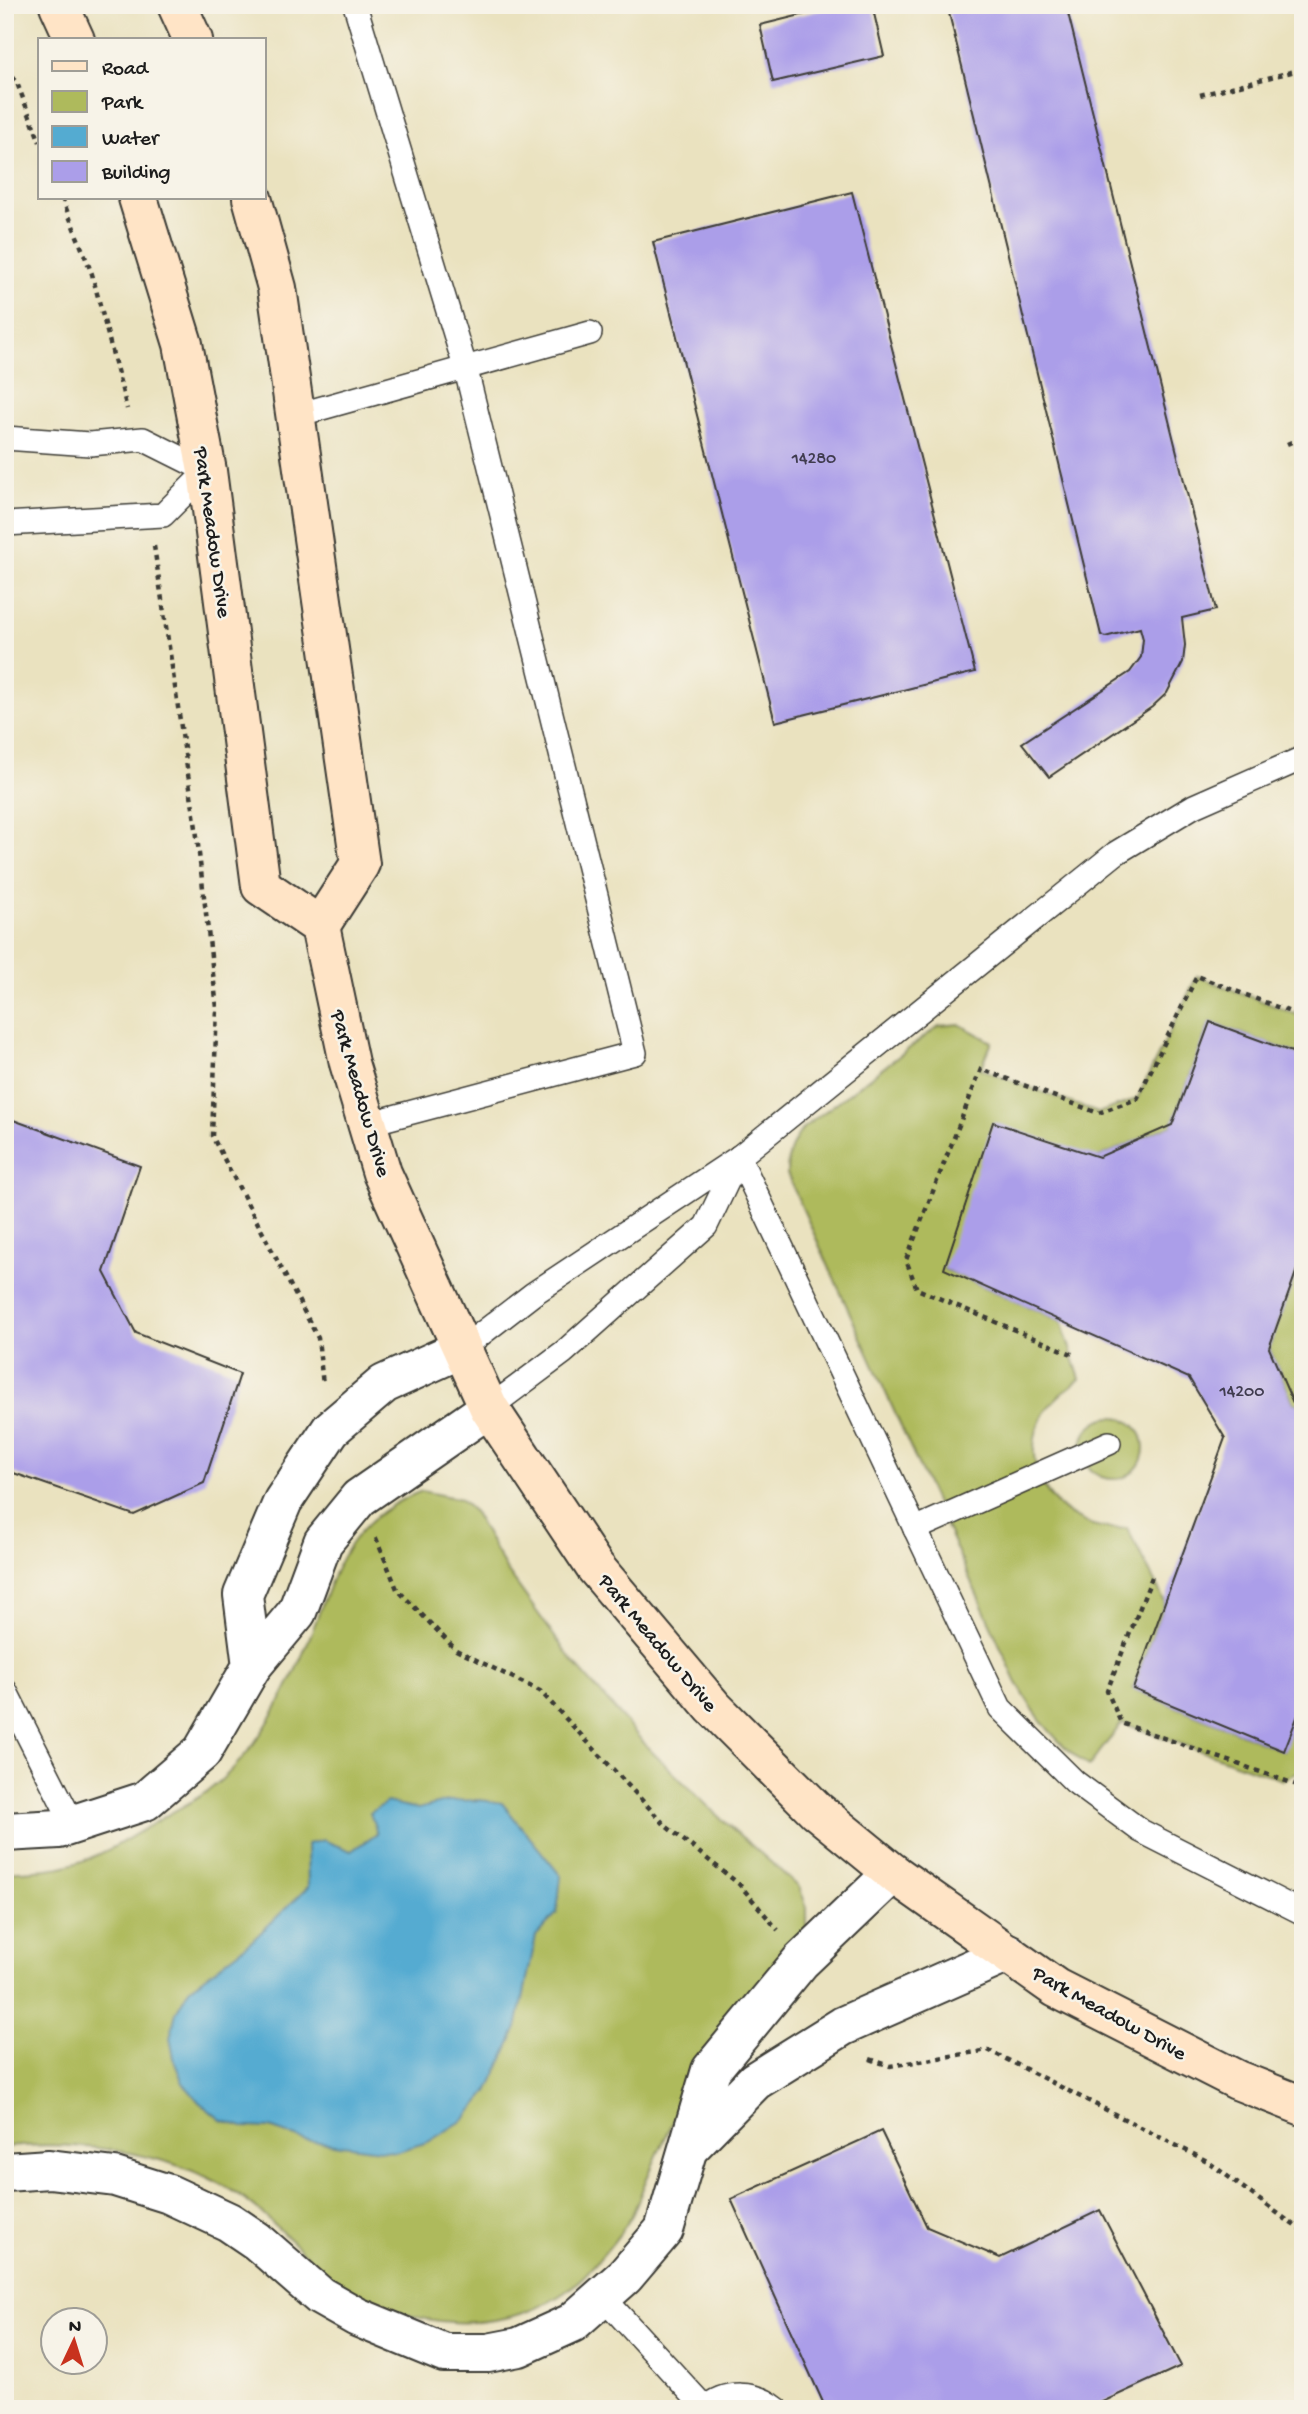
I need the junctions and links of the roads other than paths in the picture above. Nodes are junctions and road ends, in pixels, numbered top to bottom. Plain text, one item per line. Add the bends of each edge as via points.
1 (59, 5) edge
2 (177, 5) edge
3 (355, 5) edge
4 (74, 38) edge
5 (192, 38) edge
6 (139, 200) edge
7 (253, 200) edge
8 (590, 333) dead end
9 (466, 370) junction
10 (297, 415) junction
11 (5, 439) edge
12 (207, 471) junction
13 (5, 524) edge
14 (1303, 758) edge
15 (320, 926) junction
16 (368, 1124) junction
17 (739, 1157) junction
18 (463, 1348) junction
19 (489, 1408) junction
20 (1110, 1443) dead end
21 (915, 1529) junction
22 (251, 1666) junction
23 (5, 1690) edge
24 (73, 1824) junction
25 (5, 1832) edge
26 (893, 1873) junction
27 (1303, 1913) edge
28 (1008, 1954) junction
29 (1303, 2106) edge
30 (688, 2149) junction
31 (5, 2172) edge
32 (602, 2296) junction
33 (704, 2408) edge
34 (778, 2409) edge

1 - 4 street
2 - 5 street
3 - 9 lane
6 - 12 street, Park Meadow Drive via 183,344
7 - 10 street via 277,288
8 - 9 lane
9 - 10 lane
9 - 16 lane via 635,1053
10 - 15 street via 360,864
11 - 12 lane via 90,444 143,439
12 - 13 lane via 163,515
12 - 15 street, Park Meadow Drive via 261,886
14 - 17 lane via 1194,806 1116,853
15 - 16 street, Park Meadow Drive via 349,1063
16 - 18 street, Park Meadow Drive via 382,1173
17 - 18 lane via 533,1294
17 - 19 lane via 706,1226 564,1352
17 - 21 lane
18 - 19 street, Park Meadow Drive
18 - 22 street via 384,1384 331,1429 283,1501 243,1595
19 - 22 street via 359,1498 323,1542 297,1612
19 - 26 street, Park Meadow Drive via 595,1567 713,1707 816,1810
20 - 21 lane
21 - 27 lane via 1000,1708 1026,1737 1075,1782 1141,1831
22 - 24 street via 202,1752 145,1801
23 - 24 lane
24 - 25 street
26 - 28 street, Park Meadow Drive
26 - 30 street via 801,1961 711,2070
28 - 29 street, Park Meadow Drive via 1056,1988 1237,2080
28 - 30 street via 843,2026 755,2081
30 - 32 street via 664,2230
31 - 32 street via 49,2169 115,2177 169,2194 229,2222 338,2307 444,2353 488,2353 519,2347 572,2323
32 - 33 lane
33 - 34 lane via 724,2396 744,2394

